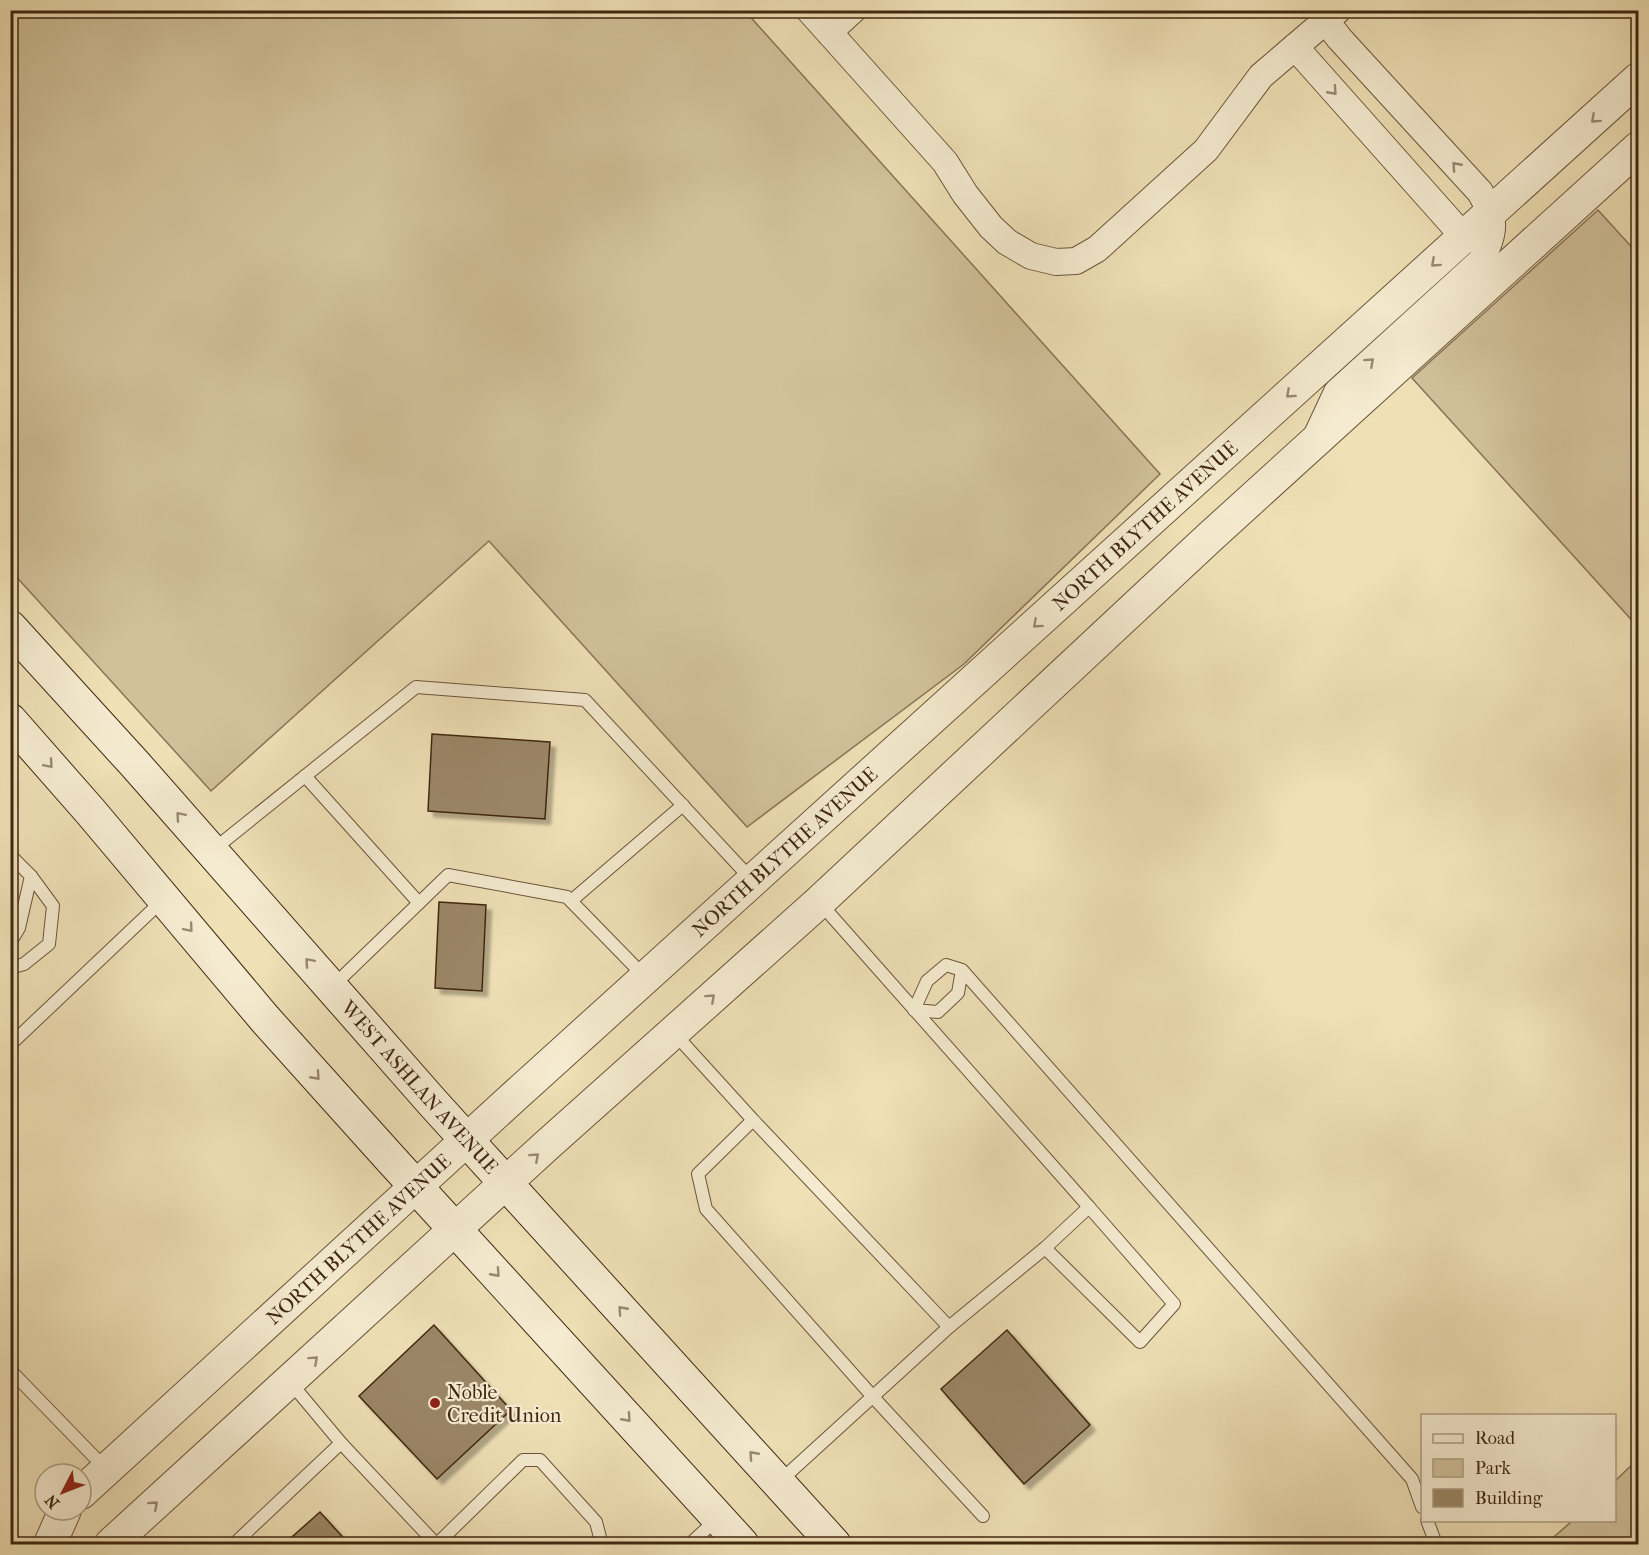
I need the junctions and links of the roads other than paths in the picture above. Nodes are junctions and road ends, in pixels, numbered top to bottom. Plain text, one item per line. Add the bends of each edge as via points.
1 (809, 10) edge
2 (853, 10) edge
3 (1332, 16) edge
4 (829, 32) junction
5 (1295, 47) junction
6 (1638, 80) edge
7 (1403, 108) junction
8 (1374, 136) junction
9 (1638, 148) edge
10 (1491, 212) junction
11 (1464, 237) junction
12 (1313, 443) junction
13 (10, 627) edge
14 (10, 720) edge
15 (305, 776) junction
16 (683, 805) junction
17 (211, 851) junction
18 (10, 855) edge
19 (31, 876) junction
20 (753, 881) junction
21 (165, 899) junction
22 (571, 901) junction
23 (819, 902) junction
24 (419, 903) junction
25 (10, 944) edge
26 (10, 968) edge
27 (962, 970) junction
28 (645, 978) junction
29 (331, 988) junction
30 (914, 1010) junction
31 (673, 1032) junction
32 (10, 1045) edge
33 (753, 1120) junction
34 (466, 1140) junction
35 (506, 1183) junction
36 (416, 1187) junction
37 (1089, 1207) junction
38 (456, 1230) junction
39 (1045, 1248) junction
40 (949, 1327) junction
41 (10, 1370) edge
42 (290, 1382) junction
43 (874, 1398) junction
44 (341, 1443) junction
45 (107, 1470) junction
46 (93, 1482) edge
47 (778, 1483) junction
48 (1421, 1504) edge
49 (983, 1516) dead end
50 (718, 1518) junction
51 (60, 1522) edge
52 (1427, 1522) edge
53 (740, 1544) edge
54 (50, 1545) edge
55 (111, 1545) edge
56 (234, 1545) edge
57 (436, 1545) edge
58 (597, 1545) edge
59 (690, 1545) edge
60 (834, 1545) edge
61 (1436, 1545) edge

1 - 4 street
2 - 4 street
3 - 5 street
3 - 7 street
4 - 5 street via 945,162 991,227 1030,256 1056,262 1076,261 1097,249 1206,150 1261,76
5 -> 8 street
6 -> 10 street, NORTH BLYTHE AVENUE
7 - 8 street
10 -> 7 street via 1480,192
8 - 11 street
9 - 12 street
10 - 11 street, NORTH BLYTHE AVENUE
12 -> 10 street via 1337,392 1481,261 1492,237
11 -> 20 street, NORTH BLYTHE AVENUE
12 - 23 street
17 -> 13 main road, WEST ASHLAN AVENUE
14 -> 21 main road
15 - 16 lane via 416,687 585,700
15 - 17 lane
15 - 24 lane
16 - 20 lane
16 - 22 lane
29 -> 17 main road, WEST ASHLAN AVENUE
18 - 19 lane
19 - 25 lane via 19,928
19 - 26 lane via 53,906 49,944 24,964
20 - 28 street, NORTH BLYTHE AVENUE
21 - 32 lane
21 -> 36 main road via 265,1019
22 - 24 lane via 567,897 448,875
22 - 28 lane
23 - 30 lane
31 -> 23 street
24 - 29 lane
27 - 30 lane via 946,965 933,975
27 - 30 lane via 958,993 938,1012
27 - 48 lane via 1412,1479
28 - 34 street, NORTH BLYTHE AVENUE
29 - 34 main road, WEST ASHLAN AVENUE
30 - 37 lane
31 - 33 lane
35 -> 31 street
33 - 40 lane
33 - 43 lane via 698,1174 706,1209
34 - 35 main road, WEST ASHLAN AVENUE
34 - 36 street, NORTH BLYTHE AVENUE
35 - 38 street
47 -> 35 main road, WEST ASHLAN AVENUE
36 - 38 main road
36 - 45 street, NORTH BLYTHE AVENUE
37 - 39 lane
37 - 39 lane via 1174,1305 1140,1342
42 -> 38 street
38 -> 50 main road
39 - 40 lane
40 - 43 lane
41 - 45 lane
42 - 44 lane
55 -> 42 street
43 - 47 lane
43 - 49 lane
44 - 56 lane
44 - 57 lane
45 - 46 street, NORTH BLYTHE AVENUE
47 - 60 main road, WEST ASHLAN AVENUE
50 - 53 main road
50 - 59 lane
51 - 54 street
52 - 61 lane
57 - 58 lane via 523,1460 540,1460 596,1522 601,1541

